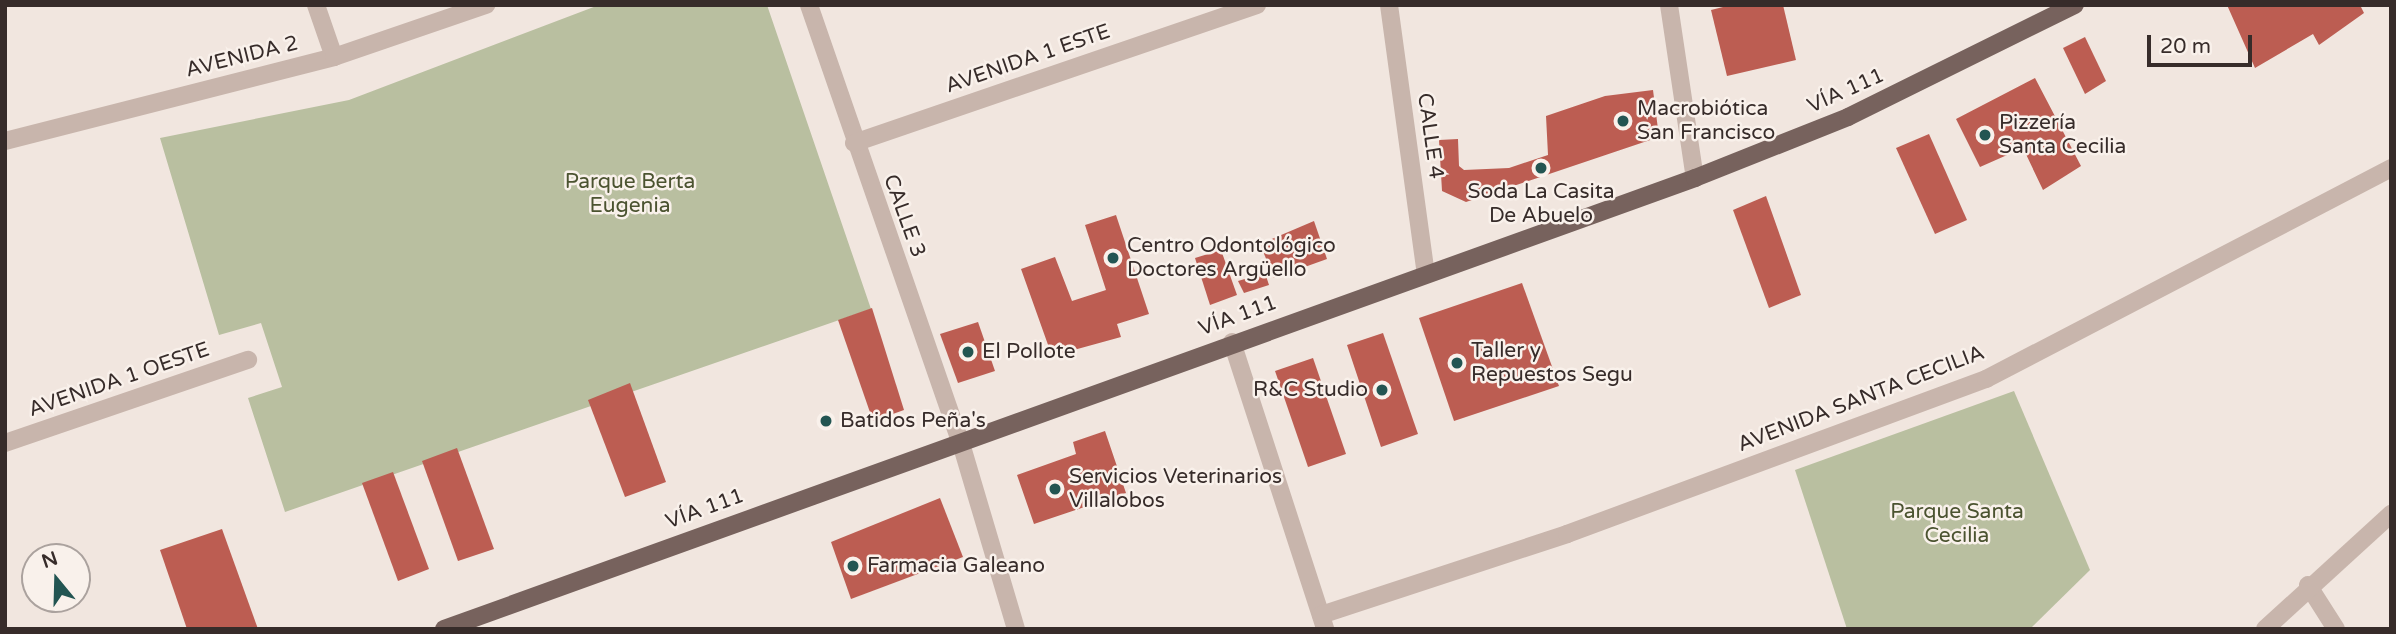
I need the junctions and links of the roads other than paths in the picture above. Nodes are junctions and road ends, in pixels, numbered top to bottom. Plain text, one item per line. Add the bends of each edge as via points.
1 (316, 5) edge
2 (486, 5) edge
3 (809, 5) edge
4 (1257, 5) edge
5 (1389, 5) edge
6 (1669, 5) edge
7 (2075, 5) edge
8 (334, 57) junction
9 (5, 141) edge
10 (854, 143) junction
11 (2391, 168) edge
12 (1695, 178) junction
13 (1426, 274) junction
14 (1232, 341) junction
15 (248, 360) dead end
16 (960, 440) junction
17 (5, 443) edge
18 (2391, 514) edge
19 (2308, 585) junction
20 (1323, 622) edge
21 (444, 629) edge
22 (1016, 629) edge
23 (2265, 629) edge
24 (2336, 629) edge

1 - 8 street
2 - 8 street, AVENIDA 2
3 - 10 street, CALLE 3
4 - 10 street, AVENIDA 1 ESTE
5 - 13 street, CALLE 4
6 - 12 street
7 - 12 main road, VÍA 111 via 1847,117
8 - 9 street, AVENIDA 2
10 - 16 street, CALLE 3
11 - 20 street, AVENIDA SANTA CECILIA via 1986,379
12 - 13 main road, VÍA 111
13 - 14 main road, VÍA 111
14 - 16 main road, VÍA 111
14 - 20 street
15 - 17 street, AVENIDA 1 OESTE
16 - 21 main road, VÍA 111
16 - 22 street, CALLE 3
18 - 19 street
19 - 23 street
19 - 24 street

